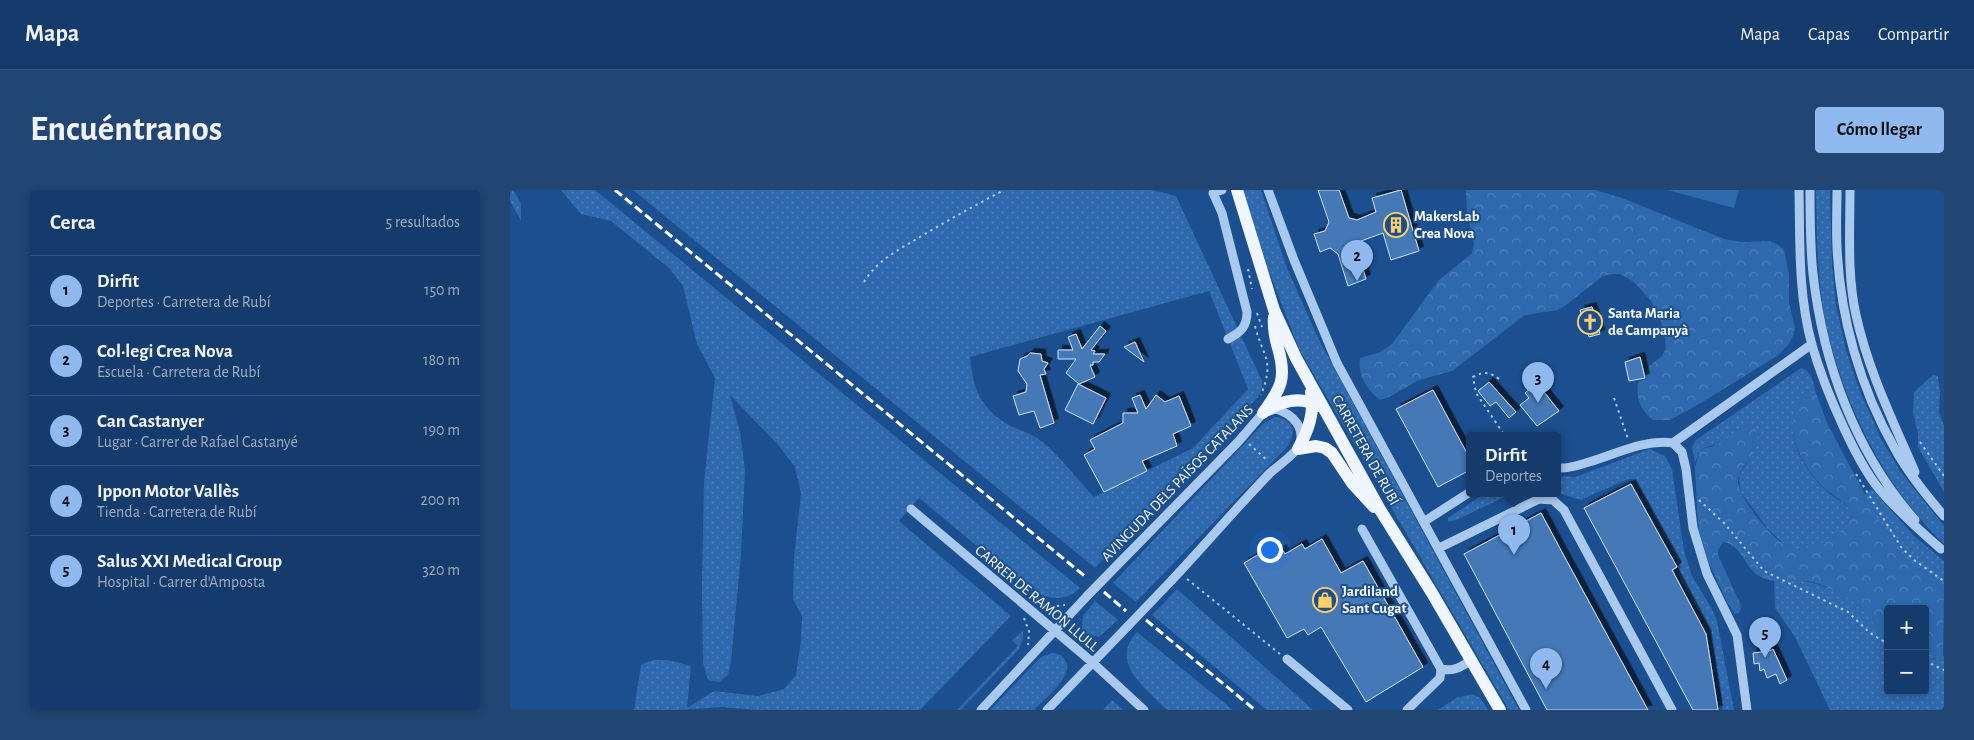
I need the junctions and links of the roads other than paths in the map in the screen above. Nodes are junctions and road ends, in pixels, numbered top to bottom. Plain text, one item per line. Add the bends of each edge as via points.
1 (1222, 190) edge
2 (1237, 190) edge
3 (1268, 190) edge
4 (1799, 190) edge
5 (1810, 190) edge
6 (1837, 190) edge
7 (1850, 190) edge
8 (1274, 310) junction
9 (1228, 339) dead end
10 (1812, 344) junction
11 (1310, 383) junction
12 (1313, 403) junction
13 (1324, 411) junction
14 (1263, 413) junction
15 (1673, 442) junction
16 (1298, 449) junction
17 (1561, 468) edge
18 (1923, 491) junction
19 (1466, 495) edge
20 (911, 509) dead end
21 (1944, 516) edge
22 (1386, 519) junction
23 (1425, 521) junction
24 (1362, 529) dead end
25 (1439, 548) junction
26 (1943, 550) edge
27 (1054, 630) junction
28 (1287, 659) road end
29 (1472, 660) junction
30 (1092, 662) junction
31 (1440, 669) junction
32 (981, 710) edge
33 (1047, 710) edge
34 (1144, 710) edge
35 (1348, 710) edge
36 (1406, 710) edge
37 (1500, 710) edge
38 (1526, 710) edge
39 (1672, 710) edge
40 (1747, 710) edge

1 - 9 street via 1212,193 1222,213 1247,312 1242,331
2 - 8 main road, CARRETERA DE RUBÍ
3 - 23 street, CARRETERA DE RUBÍ via 1337,363
4 - 10 street via 1801,271
5 - 26 street via 1814,281 1822,337 1849,416 1869,456 1901,504
6 - 18 street via 1837,248 1851,341 1873,406 1895,450
7 - 18 street via 1850,267 1856,314 1871,369
8 - 11 main road, CARRETERA DE RUBÍ
8 - 14 main road via 1274,331 1284,368 1282,384
10 - 15 street
10 - 26 street via 1827,389 1856,453 1896,508
11 - 12 main road
11 - 13 main road, CARRETERA DE RUBÍ
12 - 13 main road
12 - 14 main road via 1298,399 1285,401
12 - 16 main road via 1306,435
13 - 22 main road, CARRETERA DE RUBÍ
14 - 16 street, AVINGUDA DELS PAÏSOS CATALANS via 1276,409 1291,416 1301,432
14 - 27 street, AVINGUDA DELS PAÏSOS CATALANS, bridge
15 - 17 street via 1659,441 1571,468
15 - 40 street via 1682,452 1693,528 1707,574 1737,635
16 - 22 main road via 1316,446 1332,452 1358,491
16 - 30 street, bridge via 1275,469
18 - 21 street
19 - 23 street
20 - 27 street, CARRER DE RAMON LLULL
22 - 29 main road, CARRETERA DE RUBÍ
23 - 25 street, CARRETERA DE RUBÍ
24 - 31 street
25 - 38 street, CARRETERA DE RUBÍ
25 - 39 street via 1538,499 1553,500 1564,510
27 - 30 street, CARRER DE RAMON LLULL
27 - 32 street, AVINGUDA DELS PAÏSOS CATALANS
28 - 35 street
29 - 31 street via 1450,672
29 - 37 main road, CARRETERA DE RUBÍ
30 - 33 street
30 - 34 street, CARRER DE RAMON LLULL
31 - 36 street via 1440,678

